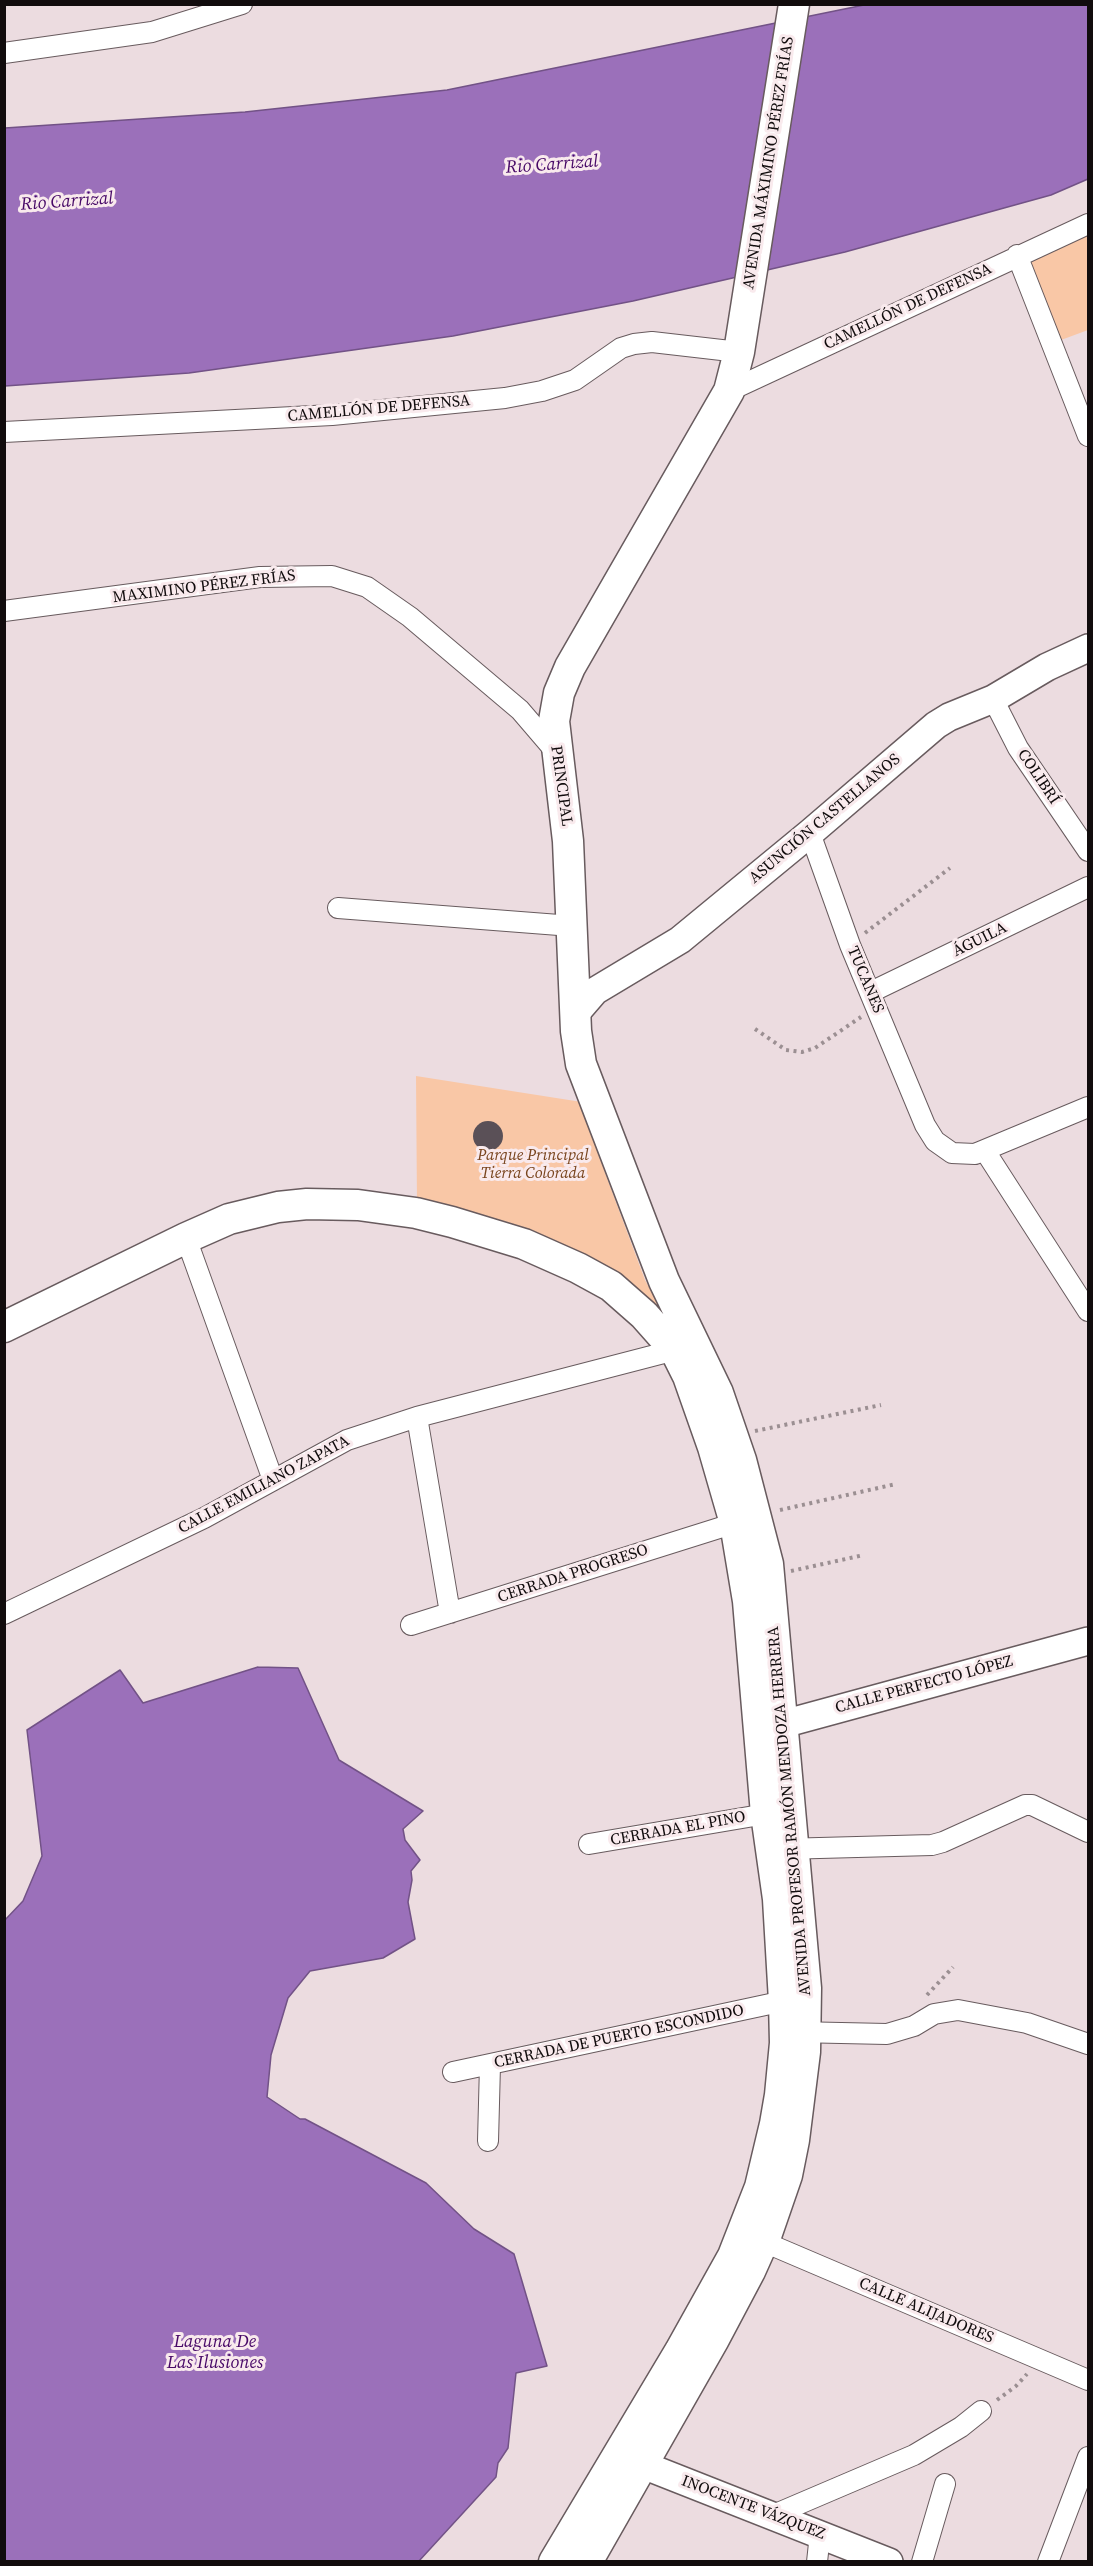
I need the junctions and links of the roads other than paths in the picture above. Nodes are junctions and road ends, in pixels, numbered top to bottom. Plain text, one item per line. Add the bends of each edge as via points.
1 (242, 4) edge
2 (794, 4) edge
3 (4, 52) edge
4 (1089, 224) edge
5 (1017, 255) junction
6 (744, 322) joint
7 (739, 351) junction
8 (729, 390) junction
9 (4, 432) edge
10 (1089, 436) edge
11 (4, 611) edge
12 (1089, 648) edge
13 (993, 699) junction
14 (556, 752) junction
15 (810, 833) junction
16 (1089, 851) edge
17 (1089, 887) edge
18 (338, 908) dead end
19 (572, 926) junction
20 (874, 999) junction
21 (576, 1013) junction
22 (1089, 1107) edge
23 (985, 1151) junction
24 (186, 1238) junction
25 (664, 1281) junction
26 (628, 1300) junction
27 (1089, 1311) edge
28 (4, 1327) edge
29 (675, 1350) junction
30 (417, 1417) junction
31 (273, 1480) junction
32 (746, 1519) junction
33 (6, 1606) edge
34 (450, 1612) junction
35 (411, 1625) dead end
36 (1089, 1641) edge
37 (771, 1726) junction
38 (766, 1814) junction
39 (1089, 1832) edge
40 (589, 1844) dead end
41 (783, 1849) junction
42 (784, 2001) junction
43 (795, 2032) junction
44 (1089, 2044) edge
45 (490, 2065) junction
46 (453, 2072) dead end
47 (488, 2141) dead end
48 (764, 2242) junction
49 (1089, 2380) edge
50 (981, 2411) road end
51 (1089, 2457) edge
52 (631, 2458) junction
53 (945, 2484) dead end
54 (771, 2516) junction
55 (820, 2535) junction
56 (554, 2562) edge
57 (587, 2562) edge
58 (818, 2562) edge
59 (889, 2562) edge
60 (922, 2562) edge
61 (1048, 2562) edge

1 - 3 street via 152,32
2 - 6 main road, AVENIDA MÁXIMINO PÉREZ FRÍAS
4 - 5 street, CAMELLÓN DE DEFENSA
5 - 8 street, CAMELLÓN DE DEFENSA
5 - 10 street
6 - 7 main road, PRINCIPAL
7 - 8 main road, PRINCIPAL
7 - 9 street, CAMELLÓN DE DEFENSA via 652,342 634,344 621,348 575,380 506,398 332,416
8 - 14 main road, PRINCIPAL via 567,674 555,707
11 - 14 street, MAXIMINO PÉREZ FRÍAS via 260,577 332,576 367,587 410,617 520,710
12 - 13 street, ASUNCIÓN CASTELLANOS
13 - 15 street, ASUNCIÓN CASTELLANOS via 936,725
13 - 16 street, COLIBRÍ via 1018,748
14 - 19 main road, PRINCIPAL via 566,823
15 - 20 street, TUCANES
15 - 21 street, ASUNCIÓN CASTELLANOS via 680,940 594,991
17 - 20 street, ÁGUILA
18 - 19 street
19 - 21 main road, PRINCIPAL
20 - 23 street, TUCANES via 935,1141 951,1153
21 - 25 main road, PRINCIPAL via 581,1064
22 - 23 street
23 - 27 street
24 - 26 main road, AVENIDA PROFESOR RAMÓN MENDOZA HERRERA via 230,1219 278,1207 380,1207 452,1222 524,1244 578,1268
24 - 28 main road, AVENIDA PROFESOR RAMÓN MENDOZA HERRERA
24 - 31 street
25 - 26 main road via 660,1293 650,1301
25 - 32 main road, AVENIDA PROFESOR RAMÓN MENDOZA HERRERA via 718,1393 733,1435
26 - 29 main road, AVENIDA PROFESOR RAMÓN MENDOZA HERRERA
29 - 30 street, CALLE EMILIANO ZAPATA
29 - 32 main road, AVENIDA PROFESOR RAMÓN MENDOZA HERRERA
30 - 31 street, CALLE EMILIANO ZAPATA via 347,1440
30 - 34 street
31 - 33 street, CALLE EMILIANO ZAPATA via 204,1518
32 - 34 street, CERRADA PROGRESO
32 - 37 main road, AVENIDA PROFESOR RAMÓN MENDOZA HERRERA via 748,1601
32 - 37 main road, AVENIDA PROFESOR RAMÓN MENDOZA HERRERA via 769,1576
34 - 35 street, CERRADA PROGRESO
36 - 37 street, CALLE PERFECTO LÓPEZ
37 - 38 main road, AVENIDA PROFESOR RAMÓN MENDOZA HERRERA
37 - 41 main road, AVENIDA PROFESOR RAMÓN MENDOZA HERRERA
38 - 40 street, CERRADA EL PINO
38 - 41 main road, AVENIDA PROFESOR RAMÓN MENDOZA HERRERA
39 - 41 street via 1025,1805 932,1845
41 - 42 main road, AVENIDA PROFESOR RAMÓN MENDOZA HERRERA via 778,1899
41 - 43 main road, AVENIDA PROFESOR RAMÓN MENDOZA HERRERA via 804,1952
42 - 43 main road, AVENIDA PROFESOR RAMÓN MENDOZA HERRERA
42 - 45 street, CERRADA DE PUERTO ESCONDIDO
43 - 44 street via 887,2034 914,2026 934,2014 958,2010 1027,2023
43 - 48 main road, AVENIDA PROFESOR RAMÓN MENDOZA HERRERA via 794,2140 787,2175
43 - 52 main road, AVENIDA PROFESOR RAMÓN MENDOZA HERRERA via 760,2187 747,2223
45 - 46 street, CERRADA DE PUERTO ESCONDIDO
45 - 47 street
48 - 49 street, CALLE ALIJADORES
48 - 52 main road, AVENIDA PROFESOR RAMÓN MENDOZA HERRERA via 719,2329
50 - 54 street via 914,2456
51 - 61 street
52 - 54 street, INOCENTE VÁZQUEZ
52 - 56 main road, AVENIDA PROFESOR RAMÓN MENDOZA HERRERA
52 - 57 main road, AVENIDA PROFESOR RAMÓN MENDOZA HERRERA
53 - 60 street
54 - 55 street, INOCENTE VÁZQUEZ
55 - 58 street
55 - 59 street, INOCENTE VÁZQUEZ

